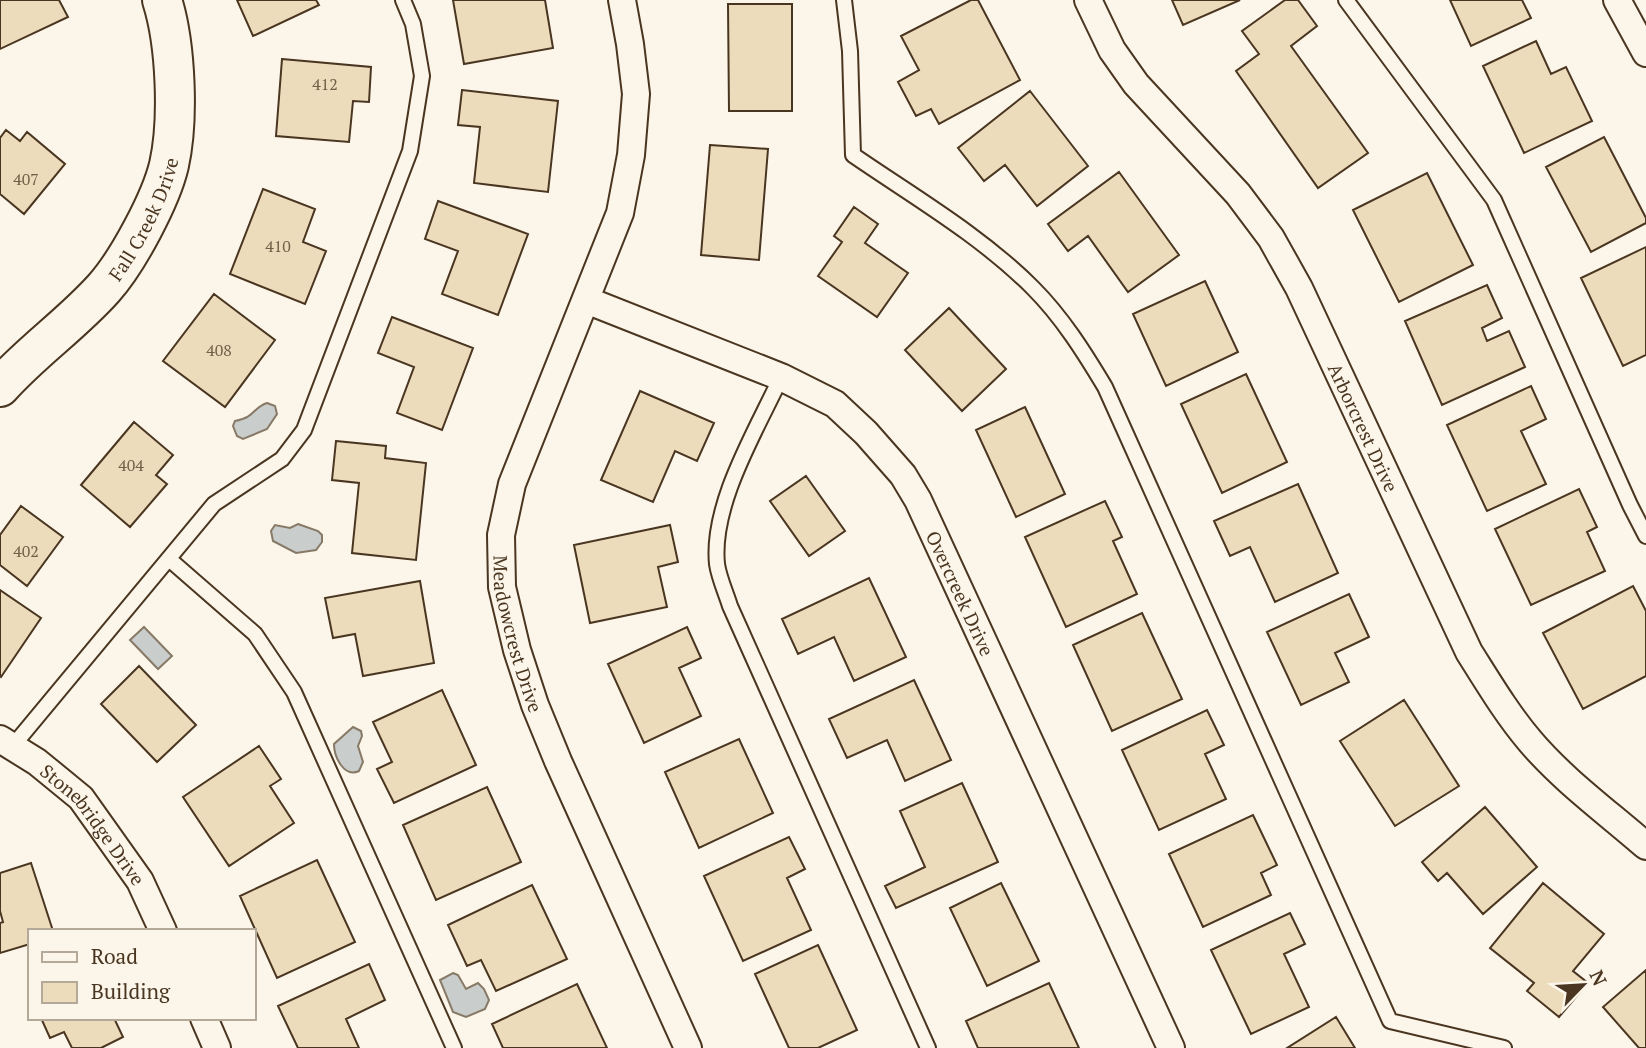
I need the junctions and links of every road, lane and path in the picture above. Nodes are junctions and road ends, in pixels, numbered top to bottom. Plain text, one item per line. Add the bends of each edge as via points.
1 (162, 0) edge
2 (402, 0) edge
3 (622, 0) edge
4 (844, 0) edge
5 (1088, 0) edge
6 (1346, 0) edge
7 (1617, 0) edge
8 (1646, 53) edge
9 (586, 300) junction
10 (780, 377) junction
11 (0, 387) edge
12 (1646, 536) edge
13 (169, 559) junction
14 (6, 743) edge
15 (1646, 846) edge
16 (162, 929) edge
17 (205, 1020) edge
18 (217, 1048) edge
19 (454, 1048) edge
20 (688, 1048) edge
21 (928, 1048) edge
22 (1171, 1048) edge
23 (1504, 1048) edge

1 - 11 street, Fall Creek Drive via 173,62 174,130 168,167 143,229 107,285
2 - 13 lane via 414,24 422,76 410,151 304,430 282,459 214,504
3 - 9 street, Meadowcrest Drive via 636,94 631,155 620,213
4 - 23 lane via 853,155 980,241 1034,289 1075,337 1105,387 1390,1021
5 - 15 street, Arborcrest Drive via 1112,50 1136,84 1238,194 1271,238 1299,288 1469,652 1489,683 1530,741
6 - 12 lane via 1494,200
7 - 8 street
9 - 10 street, Overcreek Drive
9 - 20 street, Meadowcrest Drive via 512,484 501,535 502,587 517,650 558,761
10 - 21 lane via 727,494 718,531 717,566 730,606
10 - 22 street, Overcreek Drive via 835,404 903,475 918,500
13 - 14 lane
13 - 19 lane via 254,634 294,692
14 - 16 street, Stonebridge Drive via 81,798 140,881
17 - 18 street

